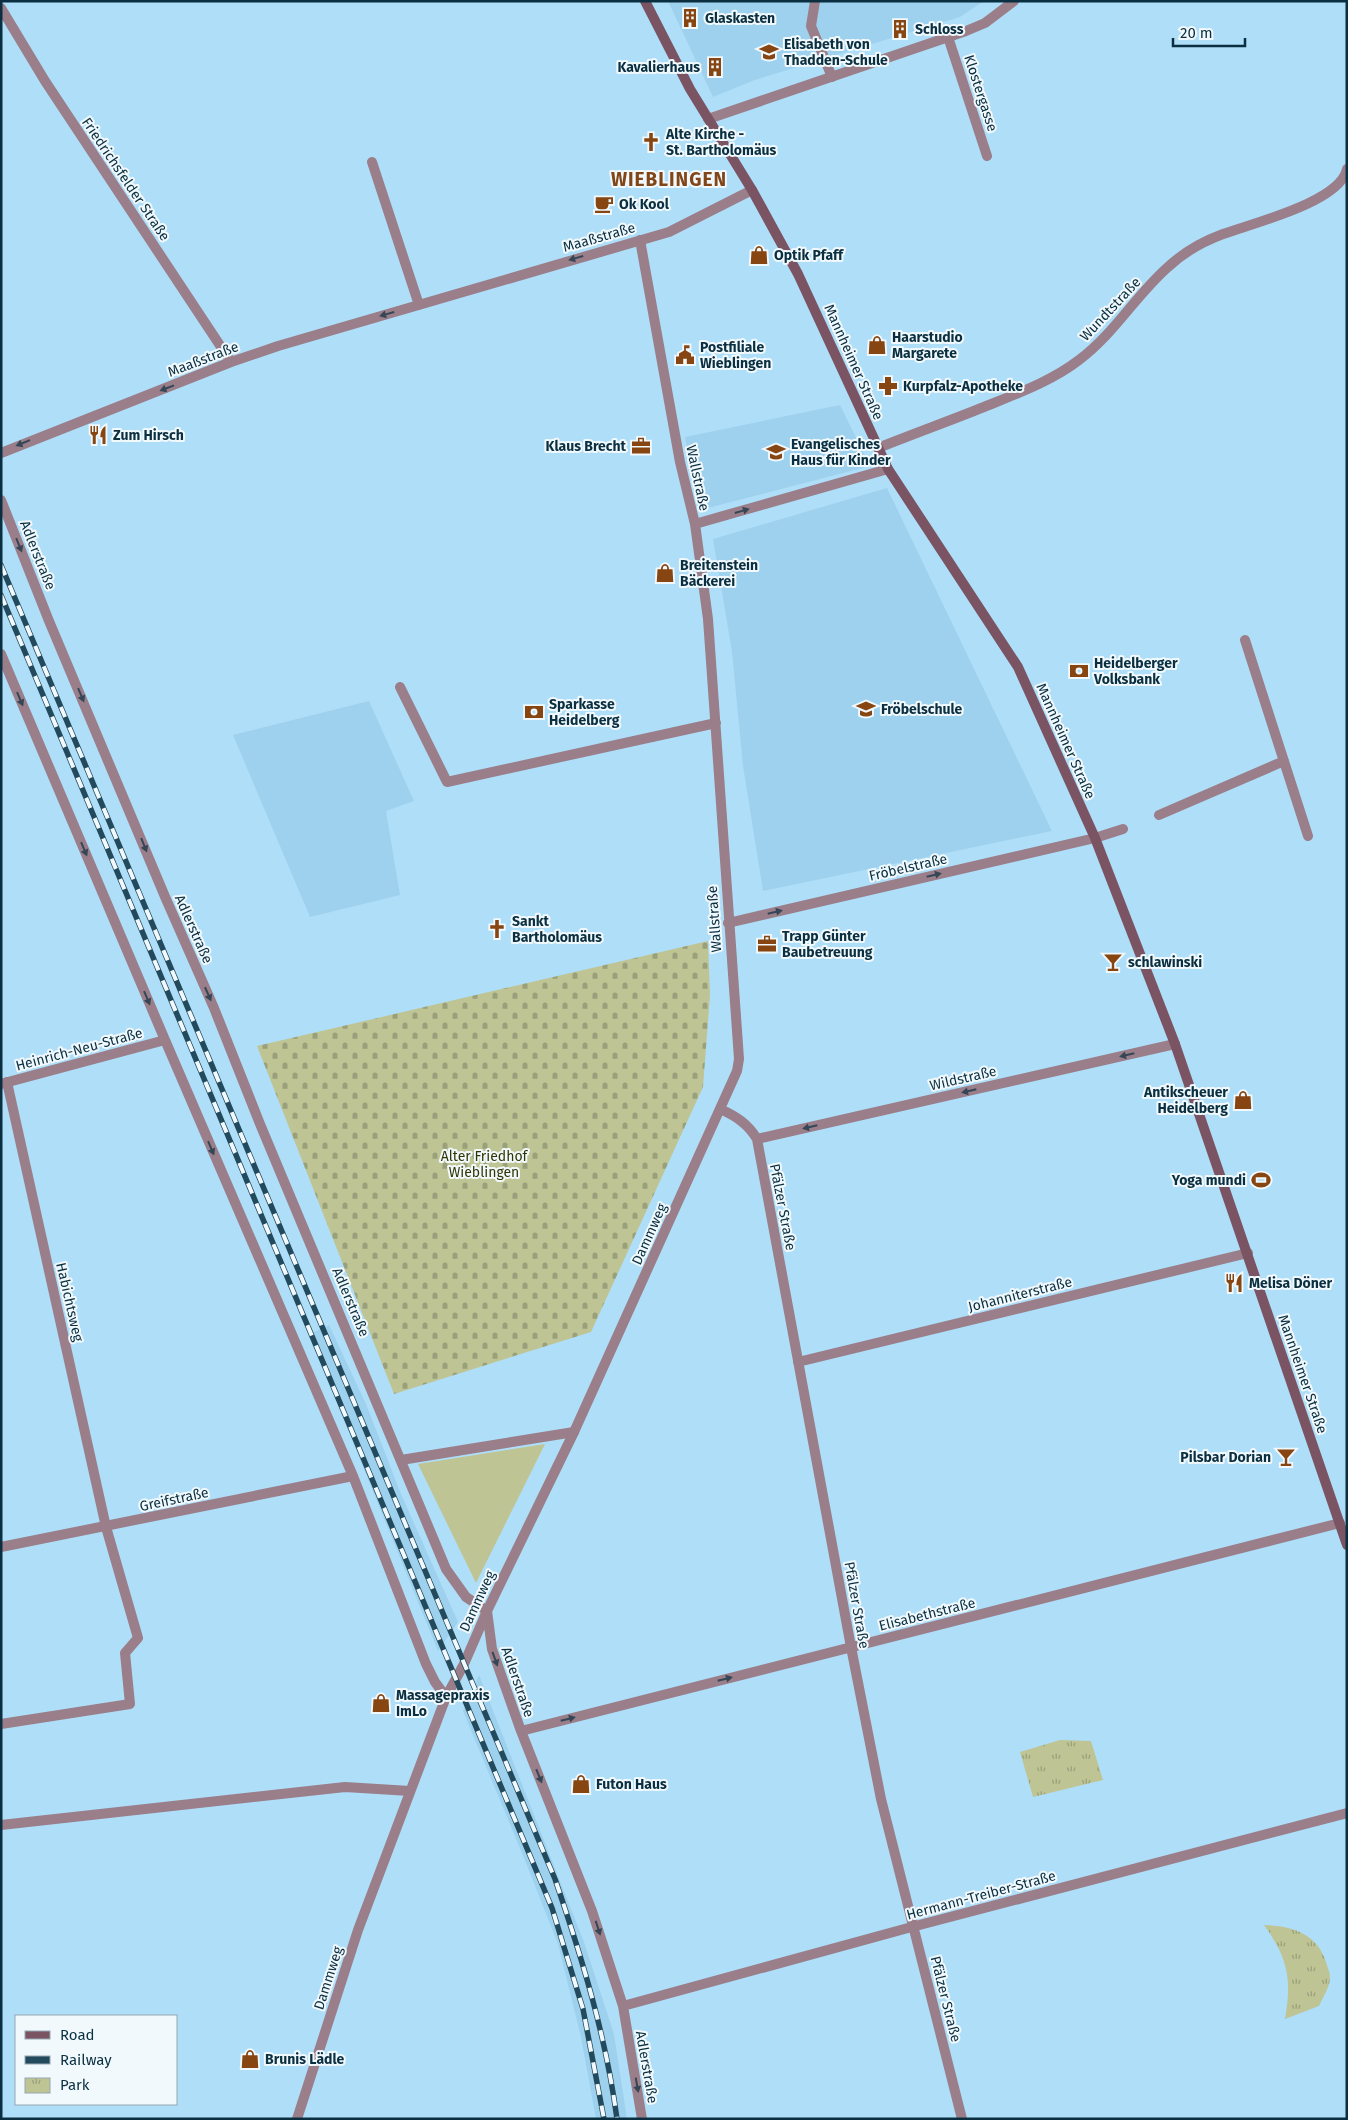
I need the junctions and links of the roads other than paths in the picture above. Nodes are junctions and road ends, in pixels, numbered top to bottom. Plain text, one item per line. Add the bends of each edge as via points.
1 (646, 1) edge
2 (815, 1) edge
3 (1014, 1) edge
4 (1, 8) edge
5 (948, 37) junction
6 (832, 77) junction
7 (708, 119) junction
8 (987, 156) dead end
9 (372, 162) dead end
10 (1347, 169) edge
11 (752, 190) junction
12 (640, 240) junction
13 (419, 304) junction
14 (231, 362) junction
15 (878, 448) junction
16 (4, 452) edge
17 (888, 469) junction
18 (1, 500) edge
19 (695, 524) junction
20 (1246, 640) dead end
21 (1, 654) edge
22 (400, 687) dead end
23 (716, 723) junction
24 (1284, 761) junction
25 (1159, 815) dead end
26 (1124, 828) dead end
27 (1308, 836) dead end
28 (1095, 838) junction
29 (728, 923) junction
30 (165, 1040) junction
31 (1175, 1044) junction
32 (4, 1083) edge
33 (720, 1109) junction
34 (757, 1139) junction
35 (1248, 1253) junction
36 (798, 1362) junction
37 (574, 1432) junction
38 (401, 1460) junction
39 (353, 1476) junction
40 (1340, 1524) junction
41 (106, 1527) junction
42 (1347, 1545) edge
43 (1, 1547) edge
44 (486, 1611) junction
45 (850, 1647) junction
46 (445, 1692) junction
47 (1, 1724) edge
48 (521, 1731) junction
49 (410, 1791) junction
50 (1347, 1813) edge
51 (1, 1825) edge
52 (914, 1927) junction
53 (623, 2006) junction
54 (297, 2119) edge
55 (642, 2119) edge
56 (962, 2119) edge

1 - 7 street, Mannheimer Straße
2 - 6 street via 812,26
3 - 5 street via 985,23
4 - 14 street, Friedrichsfelder Straße via 44,81
5 - 6 street
5 - 8 street, Klostergasse
6 - 7 street
7 - 11 street, Mannheimer Straße
9 - 13 street
10 - 15 street, Wundtstraße via 1336,187 1322,196 1221,235 1168,266 1101,341 1064,370 1014,395
11 - 12 street, Maaßstraße via 668,232
11 - 15 street, Mannheimer Straße via 806,291
12 -> 13 street, Maaßstraße
12 - 19 street, Wallstraße via 680,462
13 -> 14 street, Maaßstraße
14 -> 16 street, Maaßstraße
15 - 17 street, Mannheimer Straße
19 -> 17 street
17 - 28 street, Mannheimer Straße via 1018,667
18 -> 38 street, Adlerstraße
19 - 23 street, Wallstraße via 708,619
20 - 24 street
21 -> 30 street
22 - 23 street via 447,782
23 - 29 street, Wallstraße
24 - 25 street
24 - 27 street
26 - 28 street, Fröbelstraße
29 -> 28 street, Fröbelstraße
28 - 31 street, Mannheimer Straße
29 - 33 street, Wallstraße via 739,1059
30 - 32 street, Heinrich-Neu-Straße
30 -> 39 street
31 -> 34 street, Wildstraße
31 - 35 street, Mannheimer Straße
32 - 41 street, Habichtsweg
33 - 34 street via 744,1123
33 - 37 street, Dammweg
34 - 36 street, Pfälzer Straße
35 - 36 street, Johanniterstraße
35 - 40 street, Mannheimer Straße
36 - 45 street, Pfälzer Straße
37 - 38 street
37 - 44 street, Dammweg
38 - 44 street, Adlerstraße via 446,1569 466,1597
39 - 41 street, Greifstraße
39 - 46 street via 426,1664 435,1682
40 - 42 street, Mannheimer Straße
40 - 45 street, Elisabethstraße
41 - 43 street, Greifstraße
41 - 47 street, Habichtsweg via 138,1638 125,1653 130,1704
44 - 46 street, Dammweg via 464,1664
44 -> 48 street, Adlerstraße via 492,1649
48 -> 45 street, Elisabethstraße
45 - 52 street, Pfälzer Straße via 881,1799
46 - 49 street, Dammweg
48 -> 53 street, Adlerstraße via 592,1911
49 - 51 street via 345,1787
49 - 54 street, Dammweg via 358,1930
50 - 52 street, Hermann-Treiber-Straße
52 - 53 street, Hermann-Treiber-Straße
52 - 56 street, Pfälzer Straße
53 -> 55 street, Adlerstraße

